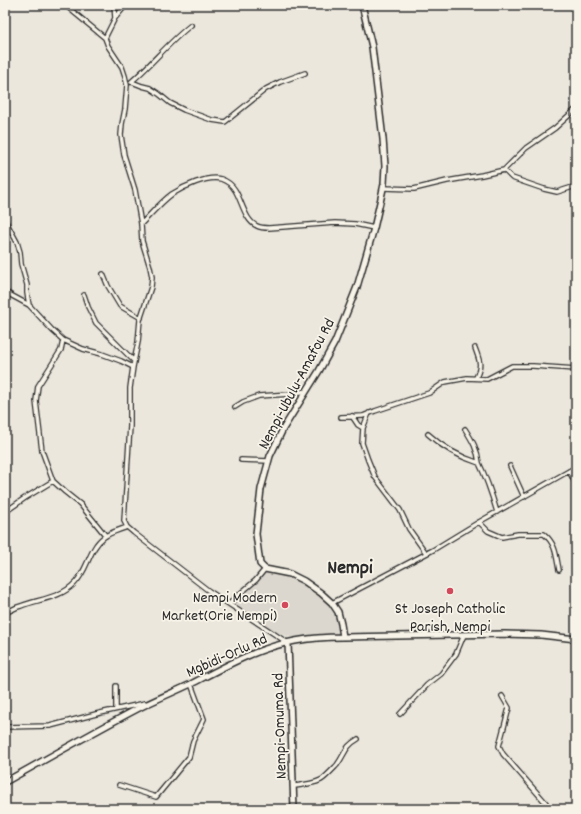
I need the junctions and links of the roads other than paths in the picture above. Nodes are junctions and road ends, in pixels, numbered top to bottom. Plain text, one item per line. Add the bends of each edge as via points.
1 (65, 5) edge
2 (114, 5) edge
3 (126, 5) edge
4 (362, 5) edge
5 (115, 18) junction
6 (191, 25) dead end
7 (105, 38) junction
8 (305, 73) dead end
9 (132, 82) junction
10 (127, 85) junction
11 (576, 109) edge
12 (504, 170) junction
13 (576, 186) edge
14 (383, 188) junction
15 (5, 220) edge
16 (141, 224) junction
17 (374, 228) junction
18 (103, 274) dead end
19 (5, 292) edge
20 (84, 295) dead end
21 (30, 305) junction
22 (141, 318) junction
23 (63, 340) junction
24 (475, 348) dead end
25 (134, 361) junction
26 (133, 367) junction
27 (576, 369) edge
28 (476, 378) junction
29 (308, 391) junction
30 (235, 407) dead end
31 (369, 413) junction
32 (352, 416) junction
33 (341, 417) dead end
34 (363, 428) junction
35 (465, 429) dead end
36 (428, 434) dead end
37 (241, 460) dead end
38 (269, 461) junction
39 (479, 463) junction
40 (510, 466) dead end
41 (576, 467) edge
42 (569, 472) junction
43 (53, 481) junction
44 (576, 484) edge
45 (524, 497) junction
46 (5, 512) edge
47 (497, 512) junction
48 (479, 522) junction
49 (127, 527) junction
50 (106, 536) junction
51 (426, 553) junction
52 (265, 569) junction
53 (559, 570) dead end
54 (332, 603) junction
55 (229, 604) junction
56 (7, 612) dead end
57 (464, 635) junction
58 (343, 637) junction
59 (576, 639) edge
60 (288, 643) junction
61 (191, 684) junction
62 (116, 686) dead end
63 (502, 696) dead end
64 (153, 702) junction
65 (116, 710) junction
66 (400, 714) dead end
67 (5, 728) edge
68 (358, 739) dead end
69 (5, 782) edge
70 (119, 785) dead end
71 (294, 786) junction
72 (294, 809) edge
73 (548, 809) edge

1 - 7 street
2 - 5 street
3 - 5 street
4 - 14 street, Nempi-Ubulu-Amafou Rd via 372,47 383,139
5 - 7 street
6 - 9 street
7 - 10 street via 122,67
8 - 9 street via 266,89 225,122 184,110 150,88
9 - 10 street
10 - 16 street via 121,135
11 - 12 street via 555,128 526,148
12 - 13 street via 512,178 557,192
12 - 14 street via 414,189
14 - 17 street, Nempi-Ubulu-Amafou Rd
15 - 21 street via 20,252
16 - 17 street via 162,203 185,187 202,181 220,179 228,182 235,190 248,218 258,227 336,223
16 - 22 street via 142,241 152,278
17 - 29 street, Nempi-Ubulu-Amafou Rd via 357,287 343,323
18 - 22 street via 120,306
19 - 21 street
20 - 25 street via 96,323
21 - 23 street
22 - 25 street
23 - 26 street
23 - 43 street via 61,350 38,386 36,401 42,451
24 - 28 street via 480,361
25 - 26 street
26 - 49 street via 124,521
27 - 28 street via 512,366 488,379
28 - 31 street via 445,382 429,393
29 - 30 street via 259,396
29 - 38 street, Nempi-Ubulu-Amafou Rd via 280,436
31 - 32 street
31 - 34 street
32 - 33 street
32 - 34 street
34 - 51 street via 362,443 375,477 400,510
35 - 39 street via 473,442
36 - 39 street via 448,450
37 - 38 street
38 - 52 street, Nempi-Ubulu-Amafou Rd via 261,489 256,534 260,564
39 - 47 street
40 - 45 street
41 - 42 street
42 - 44 street
42 - 45 street
43 - 46 street
43 - 50 street via 80,504
45 - 47 street
47 - 48 street
48 - 51 street
48 - 53 street via 488,531 502,537 544,534 550,539 556,552
49 - 50 street
49 - 55 street
50 - 56 street via 95,547 84,570 68,589
51 - 54 street
52 - 54 street via 290,574 304,581
52 - 55 street
54 - 58 street via 338,612
55 - 60 street
57 - 58 street, Mgbidi-Orlu Rd
57 - 59 street, Mgbidi-Orlu Rd via 541,635
57 - 66 street via 456,654 441,674
58 - 60 street, Mgbidi-Orlu Rd
60 - 61 street, Mgbidi-Orlu Rd via 254,653
60 - 71 street, Nempi-Omuma Rd
61 - 64 street, Mgbidi-Orlu Rd
61 - 70 street via 204,719 193,741 189,757 156,797
62 - 65 street
63 - 73 street via 509,708 499,746
64 - 65 street
64 - 69 street, Mgbidi-Orlu Rd
65 - 67 street via 50,726
68 - 71 street via 351,743 337,764 322,779
71 - 72 street, Nempi-Omuma Rd

